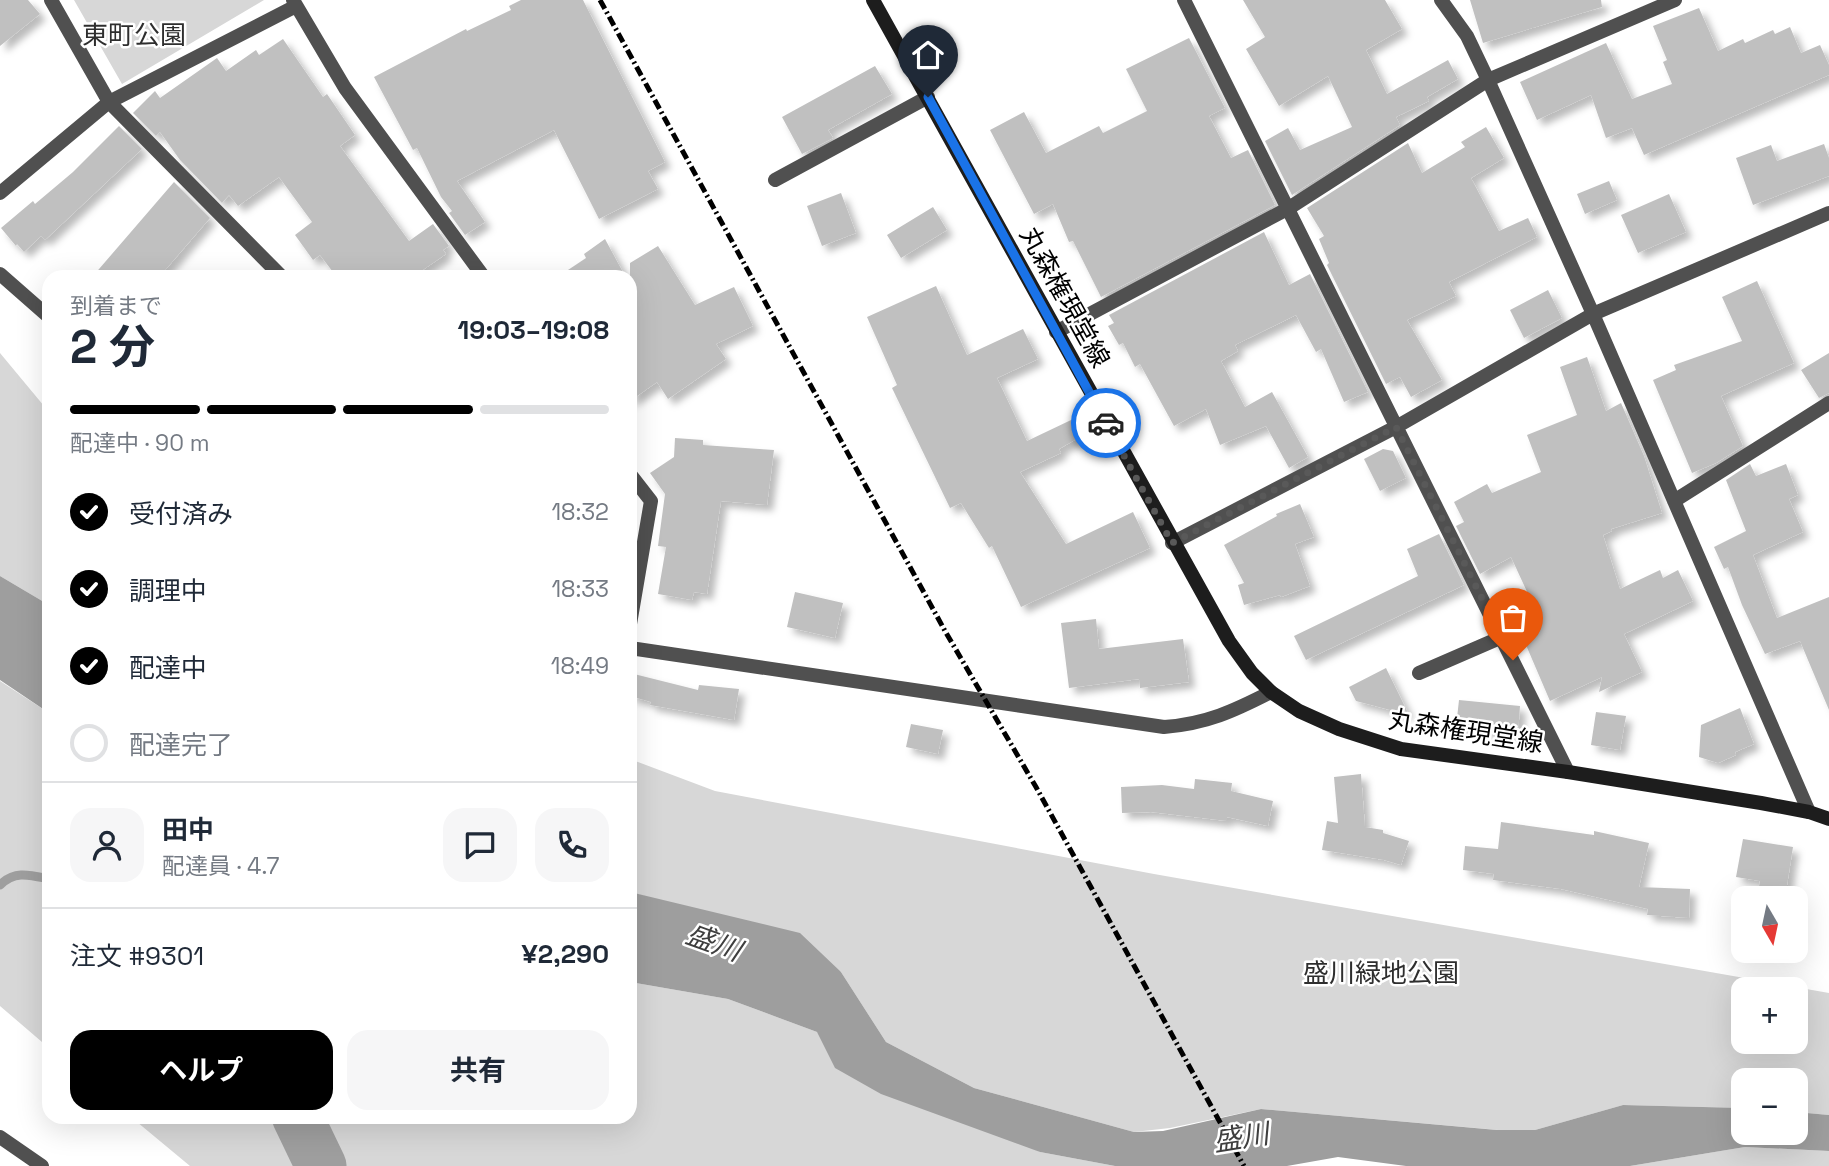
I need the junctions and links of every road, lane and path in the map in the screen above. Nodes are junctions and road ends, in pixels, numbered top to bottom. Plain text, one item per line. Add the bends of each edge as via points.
1 (51, 0) edge
2 (873, 0) edge
3 (1184, 0) edge
4 (1441, 0) edge
5 (1675, 0) edge
6 (294, 3) edge
7 (1488, 80) junction
8 (928, 97) junction
9 (109, 102) junction
10 (775, 180) dead end
11 (0, 193) edge
12 (1289, 208) junction
13 (1829, 213) edge
14 (275, 270) edge
15 (479, 270) edge
16 (0, 274) edge
17 (42, 311) edge
18 (1593, 314) junction
19 (1056, 332) junction
20 (1829, 403) edge
21 (1396, 427) junction
22 (637, 483) edge
23 (1674, 501) junction
24 (1172, 543) junction
25 (637, 583) edge
26 (1502, 638) junction
27 (637, 649) edge
28 (1419, 673) dead end
29 (1271, 692) junction
30 (1568, 772) junction
31 (1809, 812) junction
32 (1829, 819) edge
33 (0, 1136) edge
34 (42, 1166) edge

1 - 9 street
2 - 8 main road, 丸森権現堂線
3 - 12 street
4 - 7 street via 1467,36
5 - 7 street
6 - 9 street
6 - 15 street via 345,88
7 - 12 street
7 - 18 street
8 - 10 street
8 - 19 main road, 丸森権現堂線
9 - 11 street
9 - 14 street
12 - 19 street
12 - 21 street
13 - 18 street
16 - 17 street
18 - 21 street
18 - 23 street
19 - 24 main road, 丸森権現堂線
20 - 23 street
21 - 24 street
21 - 26 street
22 - 25 street via 651,501
23 - 31 street
24 - 29 main road, 丸森権現堂線 via 1229,641
26 - 28 street
26 - 30 street
27 - 29 street via 1164,727 1189,726 1231,713
29 - 30 main road, 丸森権現堂線 via 1339,729 1401,749
30 - 31 main road, 丸森権現堂線
31 - 32 main road, 丸森権現堂線
33 - 34 street

